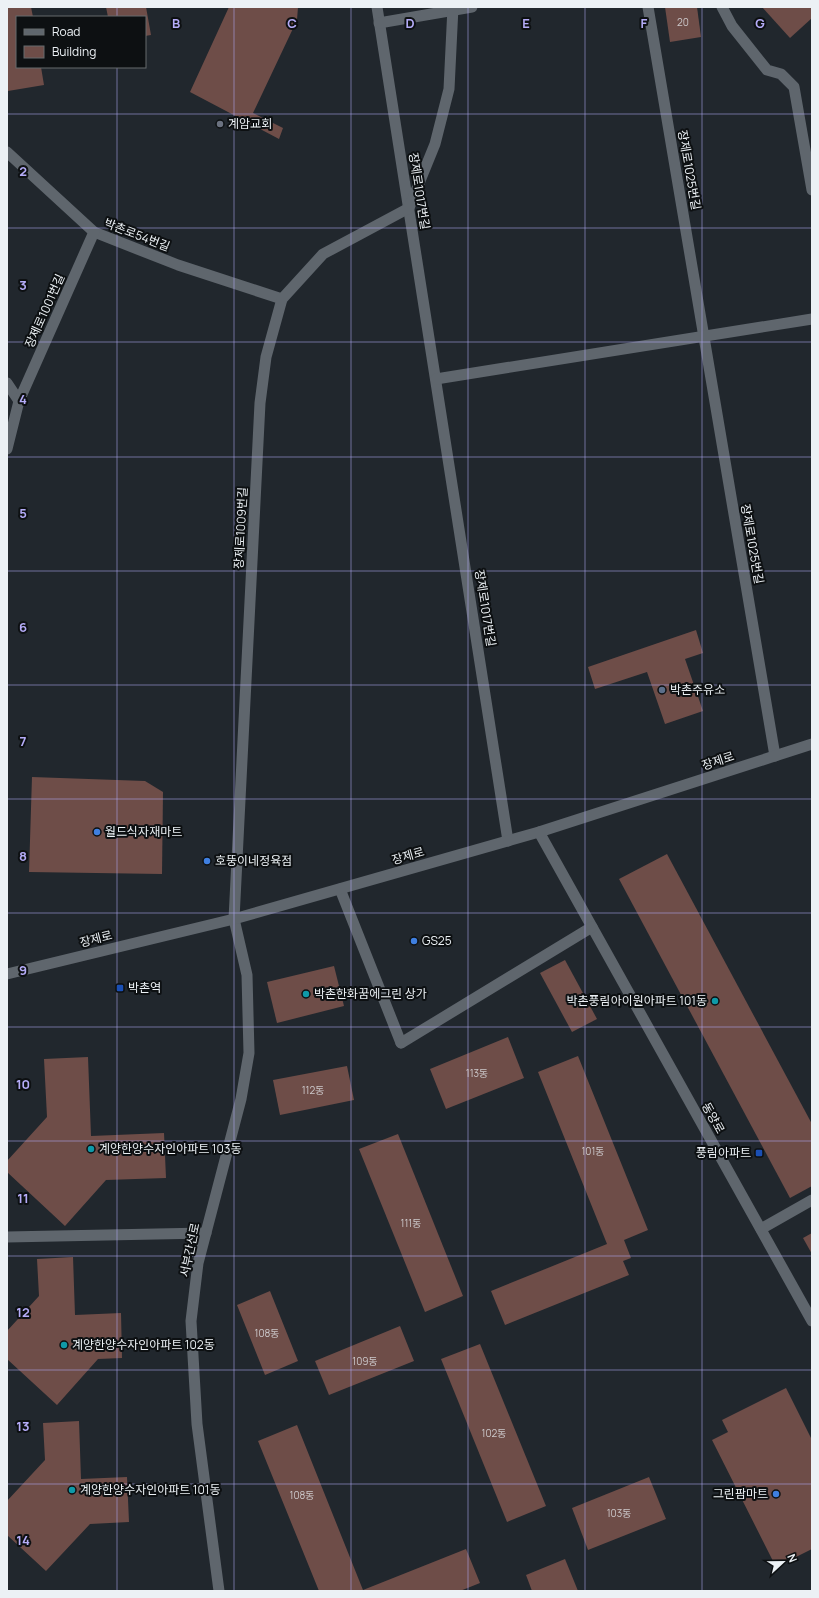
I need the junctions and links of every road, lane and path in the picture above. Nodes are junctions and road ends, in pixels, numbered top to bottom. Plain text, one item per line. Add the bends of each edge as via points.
1 (377, 7) edge
2 (472, 7) edge
3 (648, 7) edge
4 (722, 7) edge
5 (453, 8) edge
6 (379, 23) junction
7 (7, 152) edge
8 (812, 190) edge
9 (409, 208) junction
10 (94, 232) junction
11 (282, 299) junction
12 (812, 319) edge
13 (704, 336) junction
14 (436, 379) junction
15 (7, 383) edge
16 (19, 401) junction
17 (7, 449) edge
18 (812, 744) edge
19 (775, 756) junction
20 (539, 832) junction
21 (508, 841) junction
22 (340, 889) junction
23 (234, 919) junction
24 (592, 927) junction
25 (7, 974) edge
26 (812, 1200) edge
27 (760, 1229) junction
28 (206, 1233) junction
29 (7, 1237) edge
30 (812, 1321) edge
31 (219, 1591) edge

1 - 6 street, 장제로1017번길
2 - 5 street
3 - 13 street, 장제로1025번길
4 - 8 street via 732,26 767,70 781,74 794,87
5 - 6 street
5 - 9 street via 449,89 435,144
6 - 9 street, 장제로1017번길
7 - 10 street, 박촌로54번길
9 - 11 street, 장제로1009번길 via 323,254
9 - 14 street, 장제로1017번길
10 - 11 street, 박촌로54번길 via 178,265
10 - 16 street, 장제로1001번길
11 - 23 street, 장제로1009번길 via 266,357 260,403
12 - 13 street
13 - 14 street
13 - 19 street, 장제로1025번길
14 - 21 street, 장제로1017번길
15 - 16 street
16 - 17 street, 장제로1001번길
18 - 19 street, 장제로
19 - 20 street, 장제로
20 - 21 street, 장제로
20 - 24 street, 동양로
21 - 22 street, 장제로
22 - 23 street, 장제로
22 - 24 street via 401,1043
23 - 25 street, 장제로
23 - 28 street, 서부간선로 via 247,975 249,1053 241,1100
24 - 27 street, 동양로
26 - 27 street
27 - 30 street, 동양로
28 - 29 street
28 - 31 street, 서부간선로 via 198,1263 192,1321 197,1424

